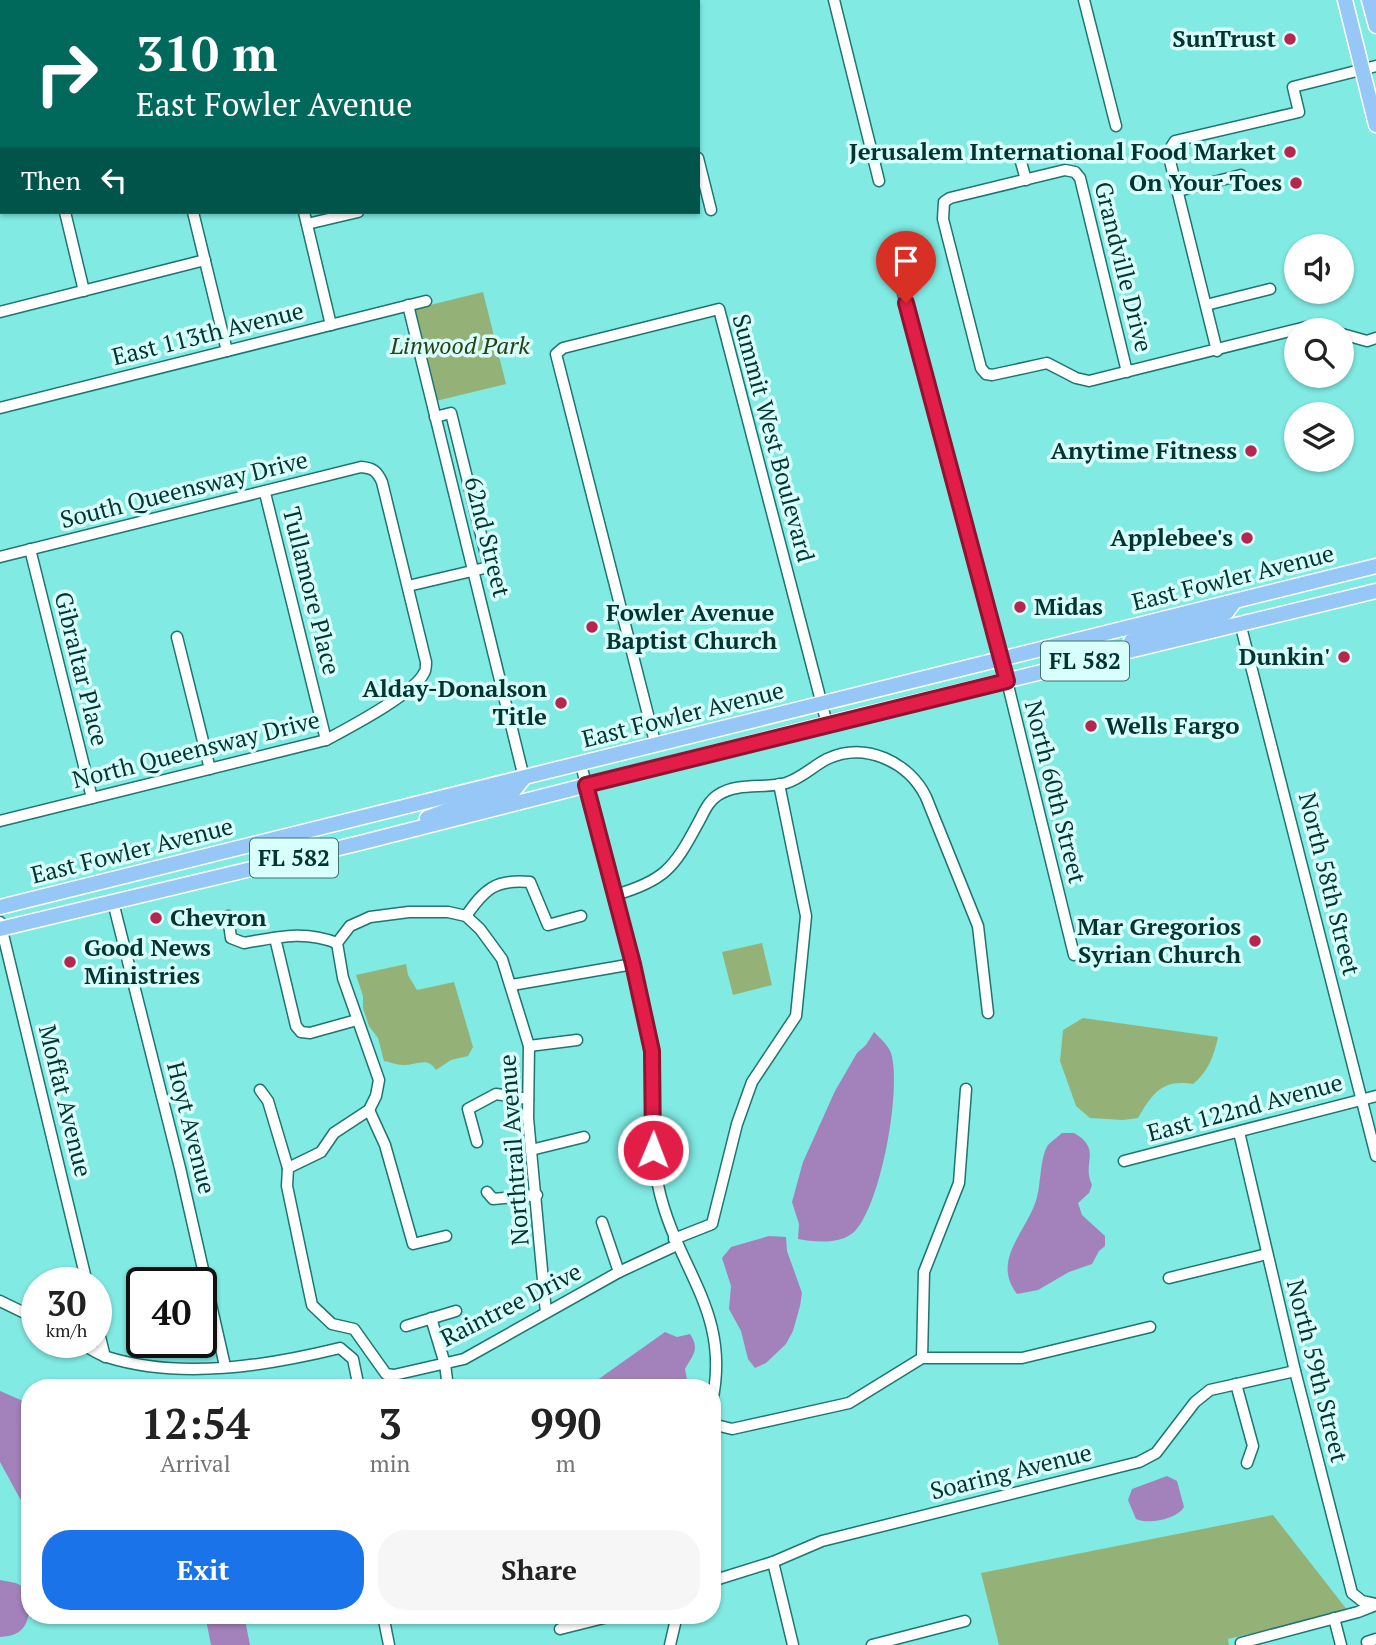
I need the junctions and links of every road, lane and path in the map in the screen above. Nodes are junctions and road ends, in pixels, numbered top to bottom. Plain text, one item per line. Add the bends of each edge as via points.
1 (834, 0) edge
2 (1084, 0) edge
3 (1345, 0) edge
4 (1370, 0) edge
5 (1376, 26) edge
6 (1369, 68) edge
7 (1376, 125) edge
8 (1115, 126) dead end
9 (1021, 162) dead end
10 (700, 165) edge
11 (1241, 175) dead end
12 (1026, 180) junction
13 (879, 181) dead end
14 (1178, 191) junction
15 (712, 210) dead end
16 (65, 214) edge
17 (194, 214) edge
18 (304, 214) edge
19 (350, 214) edge
20 (307, 224) junction
21 (892, 252) dead end
22 (205, 260) junction
23 (1270, 289) dead end
24 (84, 291) junction
25 (426, 301) dead end
26 (408, 305) junction
27 (1206, 305) junction
28 (0, 312) edge
29 (331, 325) junction
30 (1284, 333) edge
31 (1354, 337) edge
32 (1376, 338) edge
33 (227, 351) junction
34 (1217, 351) junction
35 (1127, 372) junction
36 (0, 408) edge
37 (435, 417) junction
38 (265, 493) junction
39 (30, 549) junction
40 (0, 557) edge
41 (1376, 566) edge
42 (475, 570) junction
43 (408, 586) junction
44 (1376, 591) edge
45 (1235, 601) junction
46 (1240, 623) junction
47 (177, 637) dead end
48 (1118, 653) junction
49 (1001, 660) junction
50 (1007, 681) junction
51 (822, 704) junction
52 (827, 724) junction
53 (326, 740) junction
54 (656, 746) junction
55 (581, 764) junction
56 (210, 769) junction
57 (524, 778) junction
58 (779, 784) junction
59 (586, 785) junction
60 (92, 798) junction
61 (0, 821) edge
62 (360, 843) junction
63 (615, 895) junction
64 (113, 902) junction
65 (0, 907) edge
66 (228, 916) dead end
67 (466, 916) junction
68 (581, 916) dead end
69 (1, 927) edge
70 (275, 938) junction
71 (337, 943) junction
72 (1074, 955) dead end
73 (633, 964) junction
74 (512, 985) junction
75 (988, 1013) dead end
76 (358, 1020) junction
77 (578, 1040) dead end
78 (529, 1046) junction
79 (966, 1089) dead end
80 (260, 1090) dead end
81 (1376, 1096) edge
82 (528, 1099) junction
83 (1363, 1099) junction
84 (369, 1110) junction
85 (1239, 1132) junction
86 (584, 1137) dead end
87 (477, 1142) dead end
88 (531, 1150) junction
89 (1376, 1156) edge
90 (1124, 1161) dead end
91 (288, 1168) junction
92 (488, 1192) dead end
93 (537, 1195) junction
94 (602, 1222) dead end
95 (446, 1236) dead end
96 (675, 1242) junction
97 (1266, 1254) junction
98 (83, 1267) edge
99 (620, 1272) junction
100 (1169, 1278) dead end
101 (0, 1301) edge
102 (21, 1311) edge
103 (456, 1311) dead end
104 (546, 1313) junction
105 (431, 1318) junction
106 (406, 1326) dead end
107 (1150, 1327) dead end
108 (110, 1358) edge
109 (922, 1358) junction
110 (445, 1364) junction
111 (225, 1366) junction
112 (1295, 1371) junction
113 (394, 1375) junction
114 (357, 1379) edge
115 (395, 1379) edge
116 (447, 1379) edge
117 (716, 1379) edge
118 (1236, 1384) junction
119 (721, 1426) edge
120 (1247, 1463) dead end
121 (773, 1562) junction
122 (721, 1576) edge
123 (1376, 1605) edge
124 (1334, 1618) junction
125 (965, 1620) dead end
126 (385, 1624) edge
127 (580, 1624) edge
128 (672, 1624) edge
129 (560, 1629) dead end
130 (1272, 1640) edge
131 (1241, 1643) dead end
132 (389, 1645) edge
133 (670, 1645) edge
134 (793, 1645) edge
135 (872, 1645) edge
136 (1341, 1645) edge

1 - 13 street
2 - 8 street
3 - 6 main road
4 - 5 main road
6 - 7 main road
6 - 14 street via 1293,87 1299,112 1175,141 1170,157
9 - 12 street
10 - 15 street
11 - 14 street
12 - 35 street, Grandville Drive via 1065,170 1080,178
12 - 35 street, Grandville Drive via 950,198 942,209 981,368 992,375 1047,363 1089,381
14 - 27 street
16 - 24 street
17 - 22 street
18 - 20 street
19 - 20 street
20 - 29 street
21 - 49 street, North 60th Street
22 - 24 street
22 - 33 street
23 - 27 street
24 - 28 street
25 - 26 street, East 113th Avenue
26 - 29 street, East 113th Avenue
26 - 37 street, 62nd Street
27 - 34 street
29 - 33 street, East 113th Avenue
30 - 34 street, Grandville Drive
31 - 32 street
33 - 36 street, East 113th Avenue
34 - 35 street, Grandville Drive
37 - 42 street, 62nd Street
37 - 42 street via 451,413 489,567
38 - 39 street, South Queensway Drive
38 - 43 street, South Queensway Drive via 361,467 377,472
38 - 53 street, Tullamore Place
39 - 40 street, South Queensway Drive
39 - 60 street, Gibraltar Place
41 - 45 main road, East Fowler Avenue / FL 582
42 - 43 street
42 - 57 street, 62nd Street
43 - 53 street, North Queensway Drive via 425,672 416,684 374,713
44 - 46 main road, East Fowler Avenue / FL 582
45 - 48 main road via 1226,613 1122,644
45 - 49 main road, East Fowler Avenue / FL 582
46 - 48 main road, East Fowler Avenue / FL 582
46 - 83 street, North 58th Street
47 - 56 street
48 - 50 main road, East Fowler Avenue / FL 582
49 - 50 street, North 60th Street
49 - 51 main road, East Fowler Avenue / FL 582
50 - 52 main road, East Fowler Avenue / FL 582
50 - 72 street, North 60th Street
51 - 52 street, Summit West Boulevard
51 - 54 main road, East Fowler Avenue / FL 582
51 - 54 street, Summit West Boulevard via 719,309 563,348 556,354
52 - 59 main road, East Fowler Avenue / FL 582
53 - 56 street, North Queensway Drive
54 - 55 main road, East Fowler Avenue / FL 582
55 - 57 main road, East Fowler Avenue / FL 582
55 - 59 street
56 - 60 street, North Queensway Drive
57 - 62 main road via 512,793 448,810
57 - 65 main road, East Fowler Avenue / FL 582
58 - 63 street via 720,794 710,802 678,861 659,877
58 - 75 street via 796,779 826,759 857,752 886,758 911,774 926,797 975,917
58 - 96 street, Raintree Drive via 806,916 796,1016 752,1082 712,1224
59 - 62 main road, East Fowler Avenue / FL 582
59 - 63 street
60 - 61 street, North Queensway Drive
62 - 64 main road, East Fowler Avenue / FL 582
63 - 73 street
64 - 69 main road, East Fowler Avenue / FL 582
64 - 111 street, Hoyt Avenue
66 - 70 street via 231,938 237,942
67 - 68 street via 490,887 513,881 530,882 548,925
67 - 71 street via 409,912 370,918 350,926
67 - 74 street via 502,959
69 - 98 street, Moffat Avenue
70 - 71 street via 303,934
70 - 76 street via 301,1032
71 - 76 street
73 - 74 street
73 - 96 street via 652,1051 655,1168
74 - 78 street, Northtrail Avenue
76 - 84 street via 379,1080
77 - 78 street
78 - 82 street, Northtrail Avenue
79 - 109 street via 959,1183 924,1272
80 - 91 street via 268,1101
81 - 83 street, East 122nd Avenue
82 - 87 street via 496,1094 468,1109
82 - 88 street, Northtrail Avenue
83 - 85 street, East 122nd Avenue
83 - 89 street, North 58th Street
84 - 91 street via 334,1133 321,1152
84 - 95 street via 385,1145 413,1244
85 - 90 street, East 122nd Avenue
85 - 97 street, North 59th Street
86 - 88 street
88 - 93 street, Northtrail Avenue
91 - 113 street via 287,1186 312,1305 332,1324 354,1329 386,1374
92 - 93 street via 493,1199
93 - 104 street, Northtrail Avenue
94 - 99 street
96 - 99 street, Raintree Drive
96 - 117 street via 714,1329
97 - 100 street
97 - 112 street, North 59th Street
99 - 104 street, Raintree Drive
101 - 102 street
103 - 105 street
104 - 110 street, Raintree Drive via 464,1359
105 - 106 street
105 - 110 street
107 - 109 street via 1022,1358
108 - 111 street via 168,1370
109 - 119 street via 849,1403 732,1429
110 - 113 street, Raintree Drive
110 - 116 street
111 - 114 street via 285,1361 340,1348 353,1359
112 - 118 street, Soaring Avenue
112 - 123 street, North 59th Street via 1352,1593
113 - 115 street
118 - 120 street via 1253,1446
118 - 121 street, Soaring Avenue via 1210,1390 1195,1402 1156,1452 1139,1462 822,1541
121 - 122 street, Soaring Avenue
121 - 134 street
123 - 124 street
124 - 130 street
124 - 136 street
125 - 135 street
126 - 132 street
127 - 129 street
128 - 133 street
130 - 131 street

